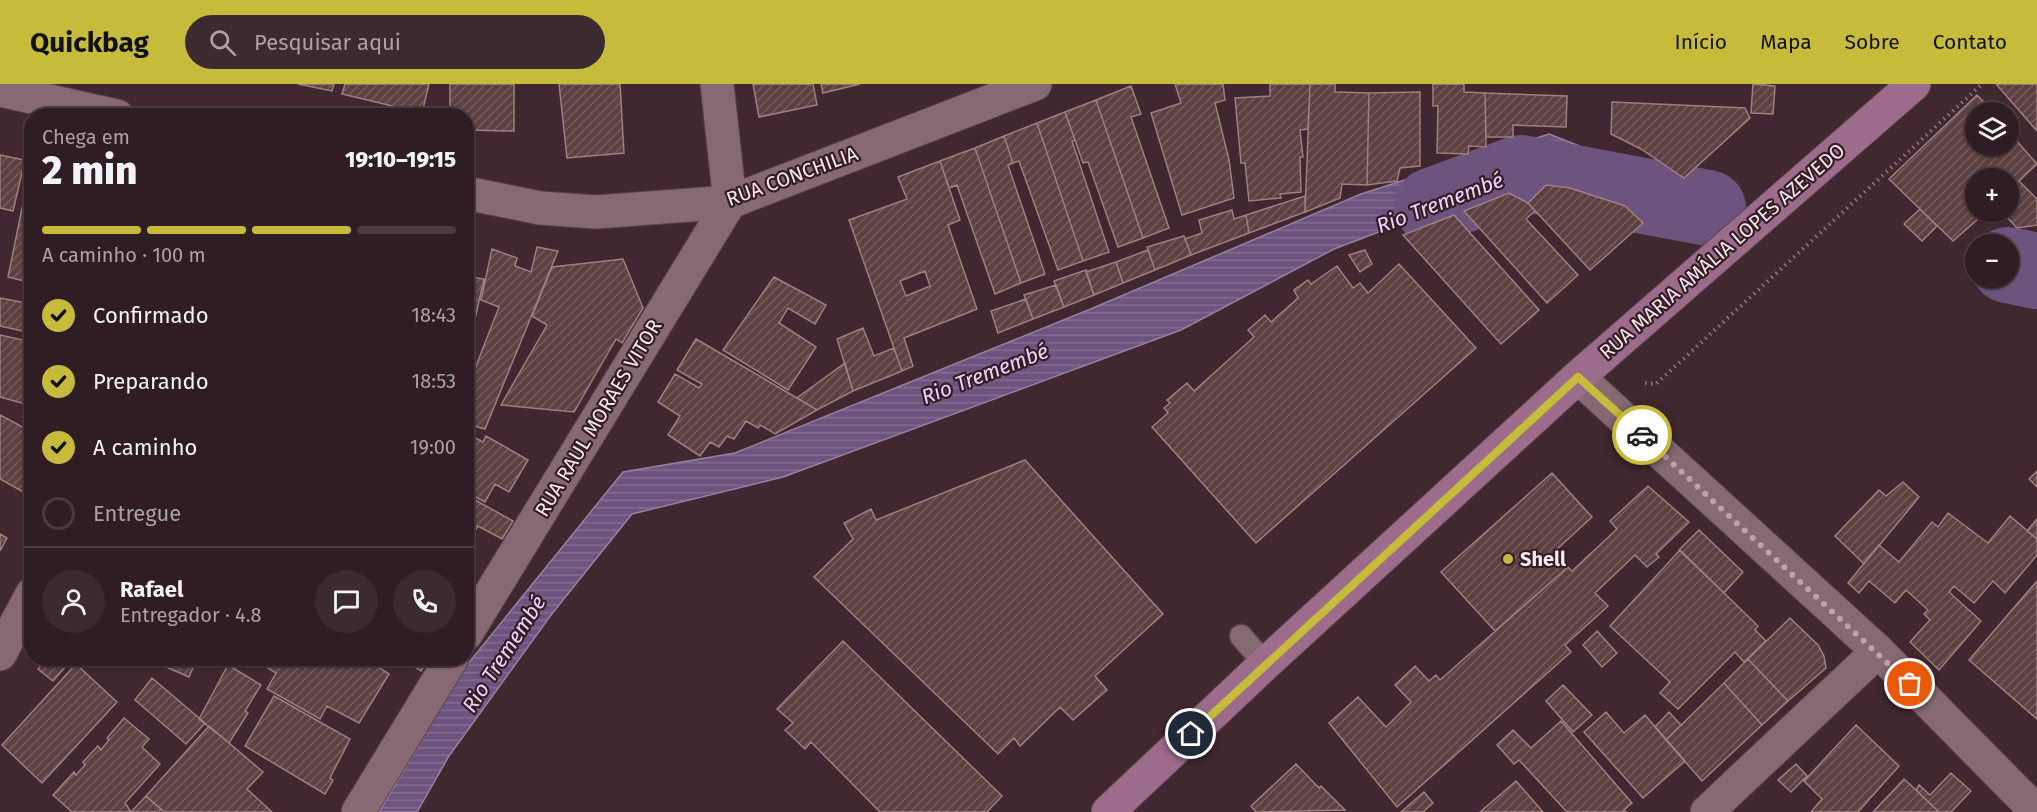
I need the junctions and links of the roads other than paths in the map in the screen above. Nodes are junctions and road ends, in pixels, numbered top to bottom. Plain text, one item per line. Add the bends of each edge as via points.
1 (717, 84) edge
2 (1035, 84) edge
3 (1910, 85) edge
4 (0, 90) edge
5 (81, 108) edge
6 (474, 195) edge
7 (730, 202) junction
8 (1578, 377) junction
9 (24, 609) edge
10 (474, 621) edge
11 (1240, 636) dead end
12 (1878, 651) junction
13 (0, 654) edge
14 (1265, 664) junction
15 (447, 666) edge
16 (358, 812) edge
17 (1108, 812) edge
18 (1707, 812) edge
19 (2037, 812) edge

1 - 7 street
2 - 7 street, RUA CONCHILIA
3 - 8 main road, RUA MARIA AMÁLIA LOPES AZEVEDO
4 - 5 street
6 - 7 street, RUA CONCHILIA via 540,208 596,212
7 - 10 street, RUA RAUL MORAES VITOR
8 - 12 street
8 - 14 main road, RUA MARIA AMÁLIA LOPES AZEVEDO
9 - 13 street
11 - 14 lane
12 - 18 street
12 - 19 street
14 - 17 main road, RUA MARIA AMÁLIA LOPES AZEVEDO
15 - 16 street

